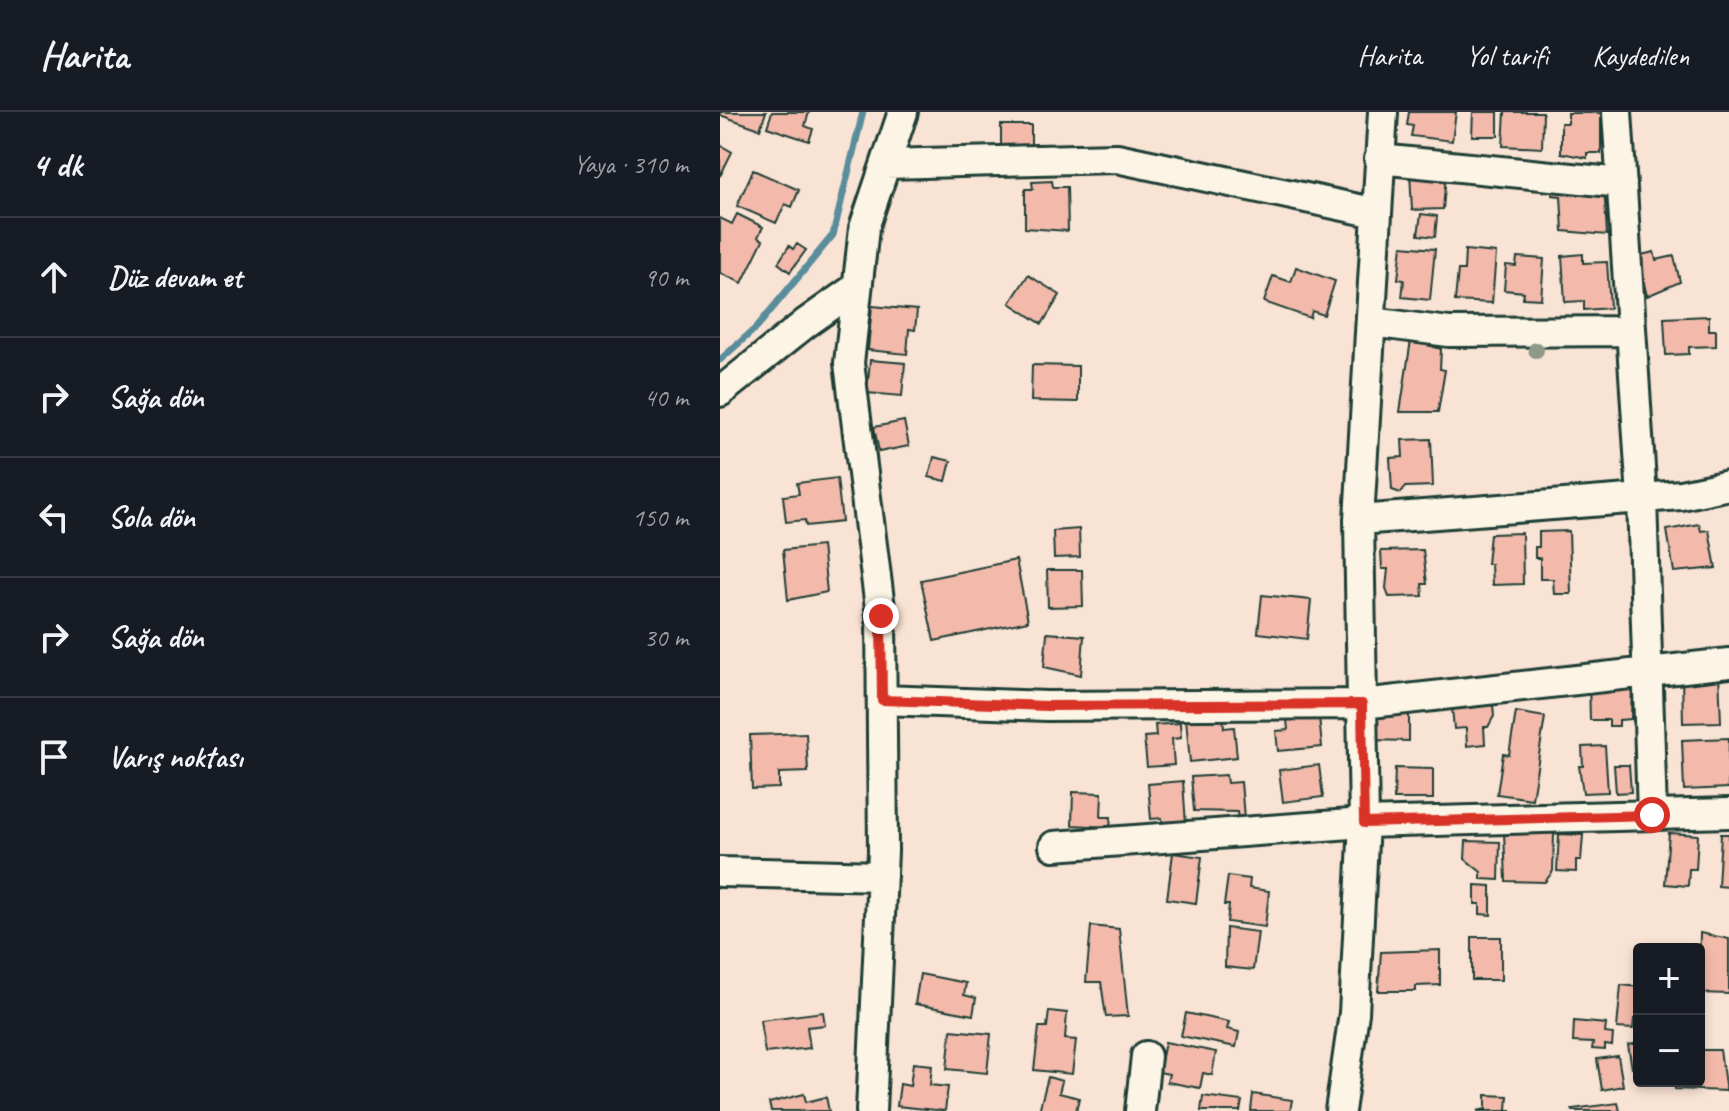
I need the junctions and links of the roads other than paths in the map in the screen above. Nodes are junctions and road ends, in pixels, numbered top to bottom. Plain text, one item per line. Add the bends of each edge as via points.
1 (1383, 112) edge
2 (1617, 112) edge
3 (895, 114) edge
4 (1379, 159) junction
5 (886, 164) junction
6 (1622, 183) junction
7 (1377, 213) junction
8 (857, 287) junction
9 (1371, 322) junction
10 (1631, 331) junction
11 (720, 392) edge
12 (1729, 485) edge
13 (1642, 498) junction
14 (1359, 520) junction
15 (1729, 663) edge
16 (1647, 672) junction
17 (882, 700) junction
18 (1362, 704) junction
19 (1729, 813) edge
20 (1652, 815) junction
21 (1364, 823) junction
22 (1054, 846) dead end
23 (720, 872) edge
24 (882, 876) junction
25 (1146, 1056) dead end
26 (871, 1111) edge
27 (1140, 1111) edge
28 (1340, 1111) edge

1 - 4 street
2 - 6 street
3 - 5 street
4 - 6 street
4 - 7 street
5 - 7 street via 1117,158
5 - 8 street via 864,228
6 - 10 street
7 - 9 street
8 - 11 street
8 - 17 street via 849,363 881,616
9 - 10 street via 1449,332
9 - 14 street
10 - 13 street
12 - 13 street
13 - 14 street
13 - 16 street
14 - 18 street
15 - 16 street
16 - 18 street
16 - 20 street
17 - 18 street via 1047,706
17 - 24 street
18 - 21 street
19 - 20 street
20 - 21 street
21 - 22 street
21 - 28 street via 1354,1013
23 - 24 street
24 - 26 street
25 - 27 street

